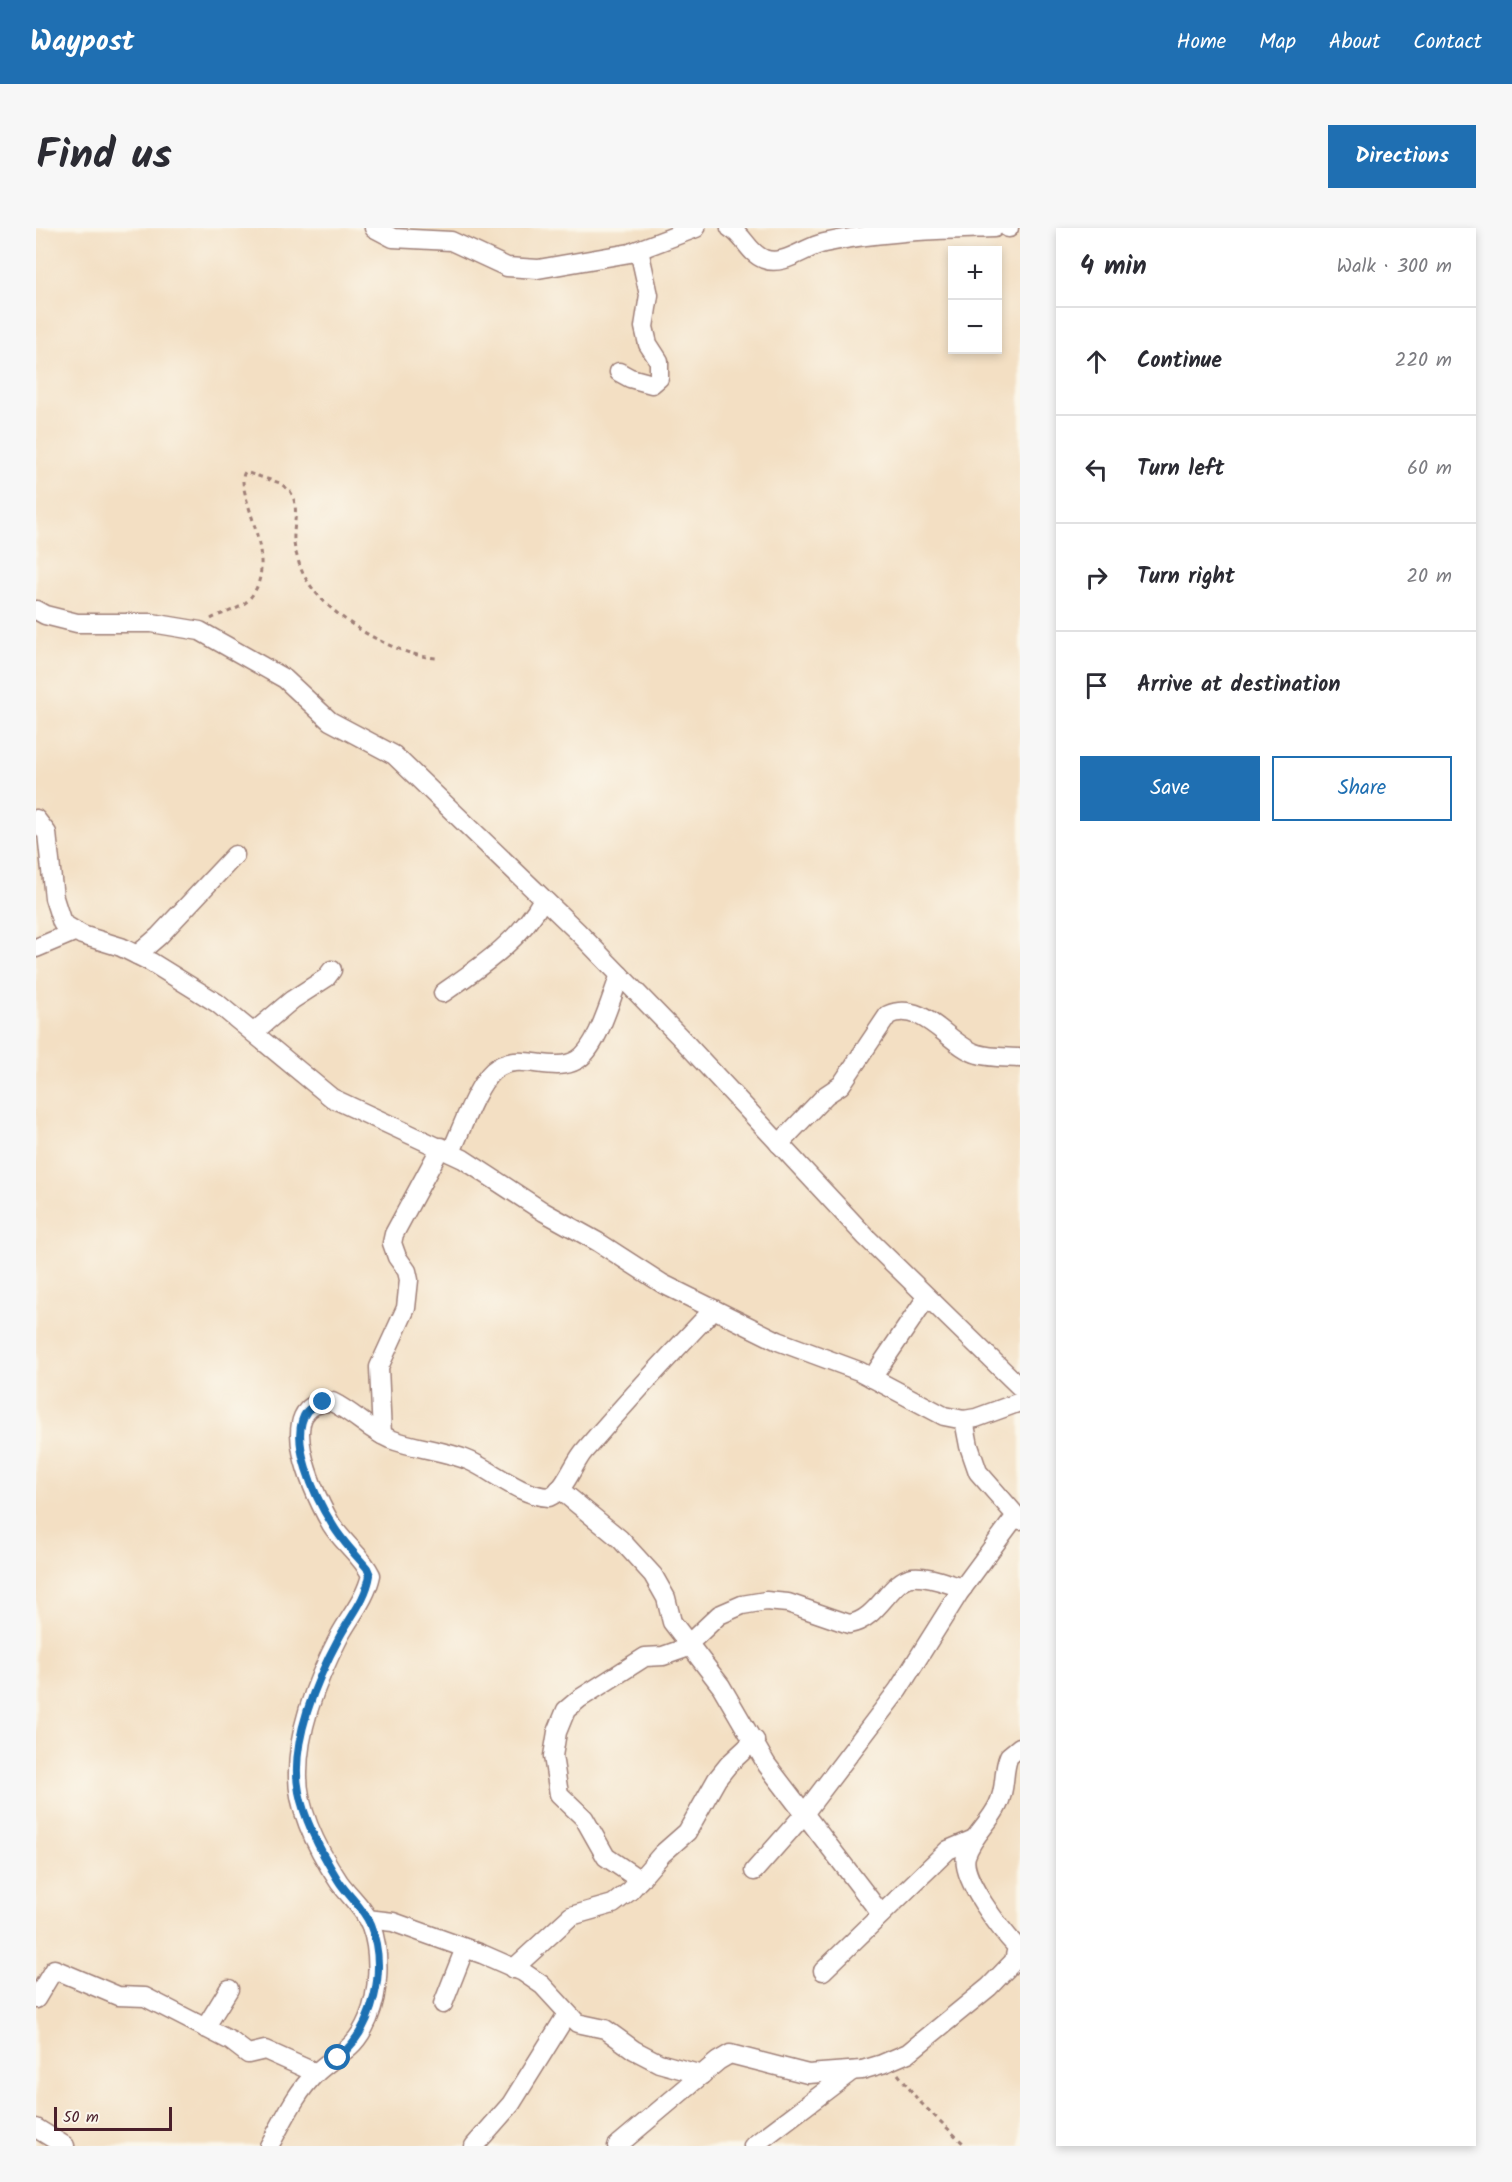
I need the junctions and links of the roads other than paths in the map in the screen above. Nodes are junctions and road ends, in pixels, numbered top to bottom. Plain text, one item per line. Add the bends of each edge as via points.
1 (374, 228) edge
2 (696, 228) edge
3 (730, 228) edge
4 (994, 228) edge
5 (639, 250) junction
6 (619, 372) dead end
7 (36, 609) edge
8 (36, 819) edge
9 (235, 855) dead end
10 (543, 899) junction
11 (74, 932) junction
12 (36, 948) edge
13 (137, 955) junction
14 (332, 970) dead end
15 (620, 975) junction
16 (443, 993) dead end
17 (254, 1032) junction
18 (1020, 1058) edge
19 (779, 1144) junction
20 (446, 1150) junction
21 (927, 1298) junction
22 (714, 1309) junction
23 (872, 1378) junction
24 (1020, 1387) edge
25 (1020, 1402) edge
26 (964, 1420) junction
27 (382, 1435) junction
28 (559, 1490) junction
29 (1018, 1518) edge
30 (963, 1588) junction
31 (689, 1644) junction
32 (755, 1740) junction
33 (1020, 1747) edge
34 (805, 1812) junction
35 (974, 1839) junction
36 (754, 1871) dead end
37 (640, 1880) junction
38 (881, 1914) junction
39 (367, 1919) junction
40 (465, 1948) junction
41 (513, 1969) junction
42 (823, 1971) dead end
43 (229, 1989) dead end
44 (36, 1999) edge
45 (442, 2004) dead end
46 (567, 2014) junction
47 (205, 2028) junction
48 (852, 2071) junction
49 (316, 2073) junction
50 (702, 2075) junction
51 (36, 2128) edge
52 (62, 2145) edge
53 (269, 2146) edge
54 (474, 2146) edge
55 (617, 2146) edge
56 (753, 2146) edge

1 - 5 street via 393,238 451,241 519,269
2 - 5 street
3 - 4 street via 765,260 781,260 828,242 933,230
5 - 6 street via 649,295 644,327 648,344 659,361 658,378 652,384
7 - 10 street via 77,623 152,623 200,631 285,679 330,721 393,755
8 - 11 street via 48,833 58,915
9 - 13 street
10 - 15 street
10 - 16 street via 524,927 500,951
11 - 12 street
11 - 13 street
13 - 17 street via 217,1003
14 - 17 street
15 - 19 street
15 - 20 street via 586,1052 567,1063 512,1061 490,1073
17 - 20 street via 332,1098
18 - 19 street via 978,1054 922,1017 897,1011 888,1015 841,1085 826,1095
19 - 21 street
20 - 22 street via 641,1272
20 - 27 street via 394,1234 392,1243 409,1280 406,1308 379,1367
21 - 23 street
21 - 24 street
22 - 23 street via 778,1341
22 - 28 street via 587,1448
23 - 26 street via 944,1416
25 - 26 street
26 - 29 street via 978,1472
27 - 28 street via 469,1461 534,1495 549,1497
27 - 39 street via 332,1402 309,1409 299,1428 303,1456 330,1523 370,1575 363,1600 329,1656 303,1729 298,1758 299,1790 308,1821 338,1881
28 - 31 street via 620,1539 653,1575 666,1598 672,1622
29 - 30 street
30 - 31 street via 908,1579 868,1615 849,1624 798,1605 766,1600 719,1615
30 - 34 street via 898,1690
31 - 32 street
31 - 37 street via 670,1654 645,1657 579,1699 566,1710 557,1732 554,1770 559,1794 584,1818 606,1857
32 - 34 street via 767,1765
32 - 37 street via 717,1779 687,1832
33 - 35 street via 1006,1763 1005,1789 997,1807
34 - 36 street
34 - 38 street
35 - 38 street via 948,1850
35 - 48 street via 965,1858 968,1873 980,1900 1017,1947 1017,1954 989,1988 908,2053
37 - 41 street via 613,1904 571,1916
38 - 42 street
39 - 40 street via 393,1922
39 - 49 street via 377,1962 371,2010 353,2045
40 - 41 street
40 - 45 street
41 - 46 street via 538,1981
43 - 47 street
44 - 47 street via 54,1969 118,1996 145,1997
46 - 50 street via 576,2023 605,2029 658,2062
46 - 54 street via 511,2104
47 - 49 street via 248,2054 265,2050
48 - 50 street via 808,2074 730,2054
48 - 56 street
49 - 53 street
50 - 55 street
51 - 52 street

